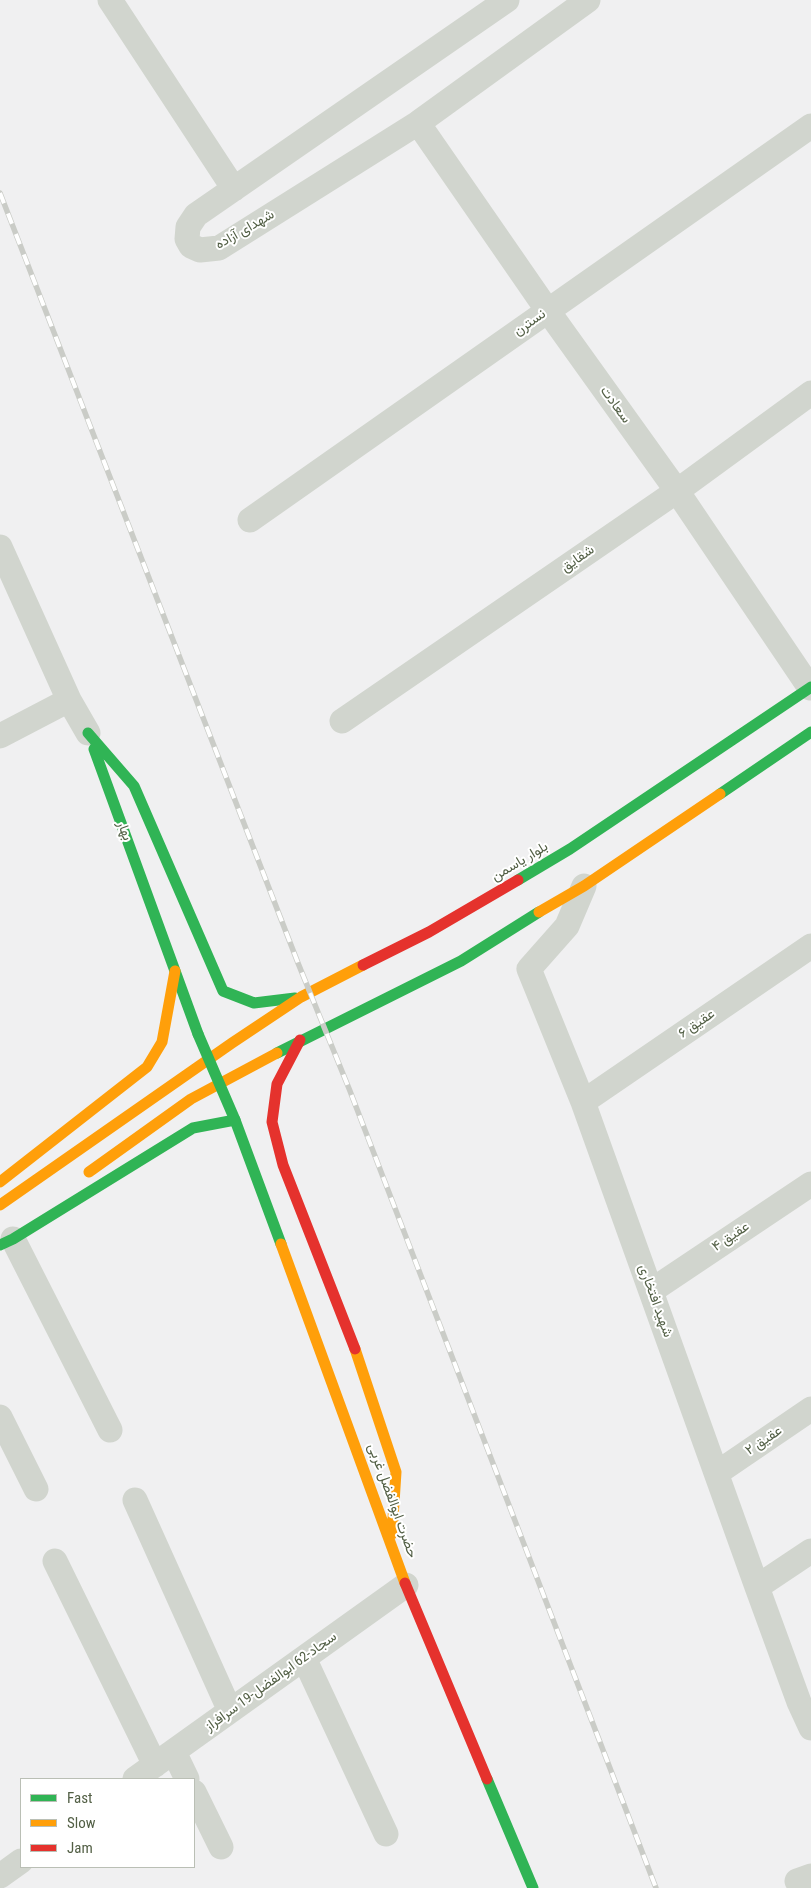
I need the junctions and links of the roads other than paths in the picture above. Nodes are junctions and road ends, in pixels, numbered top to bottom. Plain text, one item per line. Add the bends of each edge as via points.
1 (110, 0) edge
2 (507, 0) edge
3 (588, 0) edge
4 (418, 123) junction
5 (811, 126) edge
6 (234, 190) junction
7 (548, 311) junction
8 (811, 392) edge
9 (677, 491) junction
10 (250, 520) dead end
11 (0, 548) edge
12 (810, 687) edge
13 (69, 700) junction
14 (342, 721) dead end
15 (811, 732) edge
16 (88, 733) junction
17 (0, 736) edge
18 (584, 886) junction
19 (811, 946) edge
20 (175, 971) junction
21 (301, 997) junction
22 (300, 1040) junction
23 (583, 1102) junction
24 (235, 1120) junction
25 (82, 1177) dead end
26 (0, 1182) edge
27 (811, 1184) edge
28 (0, 1205) edge
29 (26, 1217) dead end
30 (4, 1239) edge
31 (651, 1291) junction
32 (811, 1409) edge
33 (0, 1417) edge
34 (110, 1430) dead end
35 (717, 1473) junction
36 (36, 1489) dead end
37 (135, 1500) dead end
38 (391, 1543) junction
39 (811, 1551) edge
40 (54, 1561) dead end
41 (406, 1585) junction
42 (757, 1587) junction
43 (304, 1658) junction
44 (805, 1698) edge
45 (230, 1711) junction
46 (811, 1728) edge
47 (155, 1765) edge
48 (185, 1778) edge
49 (195, 1794) edge
50 (386, 1834) dead end
51 (221, 1847) dead end
52 (20, 1862) edge
53 (0, 1876) edge
54 (533, 1888) edge

1 - 6 street
2 - 6 street, شهدای آزاده
3 - 4 street, شهدای آزاده
4 - 6 street, شهدای آزاده via 219,248 200,250 191,246 187,239 188,227 196,215
4 - 7 street, سعادت
5 - 7 street, نسترن
7 - 9 street, سعادت
7 - 10 street, نسترن
8 - 9 street, شقایق
9 - 12 street, سعادت
9 - 14 street, شقایق
11 - 13 street, بهار
12 - 21 street, بلوار یاسمن via 570,849 429,932
13 - 16 street, بهار
13 - 17 street
15 - 18 street
16 - 20 street, بهار
16 - 21 street via 134,786 223,991 254,1003
18 - 22 street via 461,961
18 - 23 street, شهید افتخاری via 567,926 529,969
19 - 23 street, عقیق ۶
20 - 24 street, بهار, bridge
20 - 26 street via 162,1042 147,1067
21 - 28 street, بلوار یاسمن
22 - 25 street via 192,1099
22 - 38 street via 277,1084 272,1122 283,1165 354,1343 396,1472
23 - 31 street, شهید افتخاری
24 - 30 street via 193,1128
24 - 38 street, حضرت ابوالفضل غربی
27 - 31 street, عقیق ۴
29 - 30 street
30 - 34 street
31 - 35 street, شهید افتخاری
32 - 35 street, عقیق ۲
33 - 36 street
35 - 42 street, شهید افتخاری
37 - 45 street
38 - 41 street, حضرت ابوالفضل غربی
39 - 42 street
40 - 47 street
41 - 43 street, سجاد-62 ابوالفضل-19 سرافراز
41 - 54 street, حضرت ابوالفضل غربی
42 - 44 street, شهید افتخاری
43 - 45 street, سجاد-62 ابوالفضل-19 سرافراز
43 - 50 street
44 - 46 street, شهید افتخاری
45 - 47 street, سجاد-62 ابوالفضل-19 سرافراز
47 - 48 street
49 - 51 street
52 - 53 street

